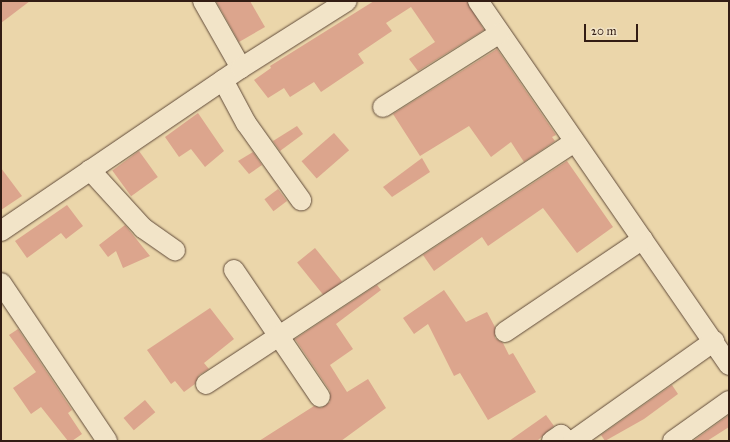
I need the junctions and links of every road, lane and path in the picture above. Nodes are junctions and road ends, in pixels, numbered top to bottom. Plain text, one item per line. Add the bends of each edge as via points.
1 (203, 1) edge
2 (347, 1) edge
3 (478, 1) edge
4 (500, 33) junction
5 (241, 68) junction
6 (223, 80) junction
7 (383, 107) dead end
8 (575, 142) junction
9 (90, 170) junction
10 (301, 200) dead end
11 (1, 231) edge
12 (643, 239) junction
13 (175, 250) dead end
14 (234, 270) dead end
15 (1, 283) edge
16 (505, 332) dead end
17 (278, 335) junction
18 (714, 341) junction
19 (729, 365) edge
20 (206, 384) dead end
21 (320, 398) dead end
22 (729, 401) edge
23 (107, 441) edge
24 (552, 441) edge
25 (568, 441) edge
26 (573, 441) edge
27 (673, 441) edge

1 - 5 street
2 - 5 street
3 - 4 street
4 - 7 street
4 - 8 street
5 - 6 street
6 - 9 street
6 - 10 street via 246,123
8 - 12 street
8 - 17 street
9 - 11 street
9 - 13 street via 143,228
12 - 16 street
12 - 18 street
14 - 17 street
15 - 23 street
17 - 20 street
17 - 21 street
18 - 19 street
18 - 26 street
22 - 27 street
24 - 25 street via 561,435

